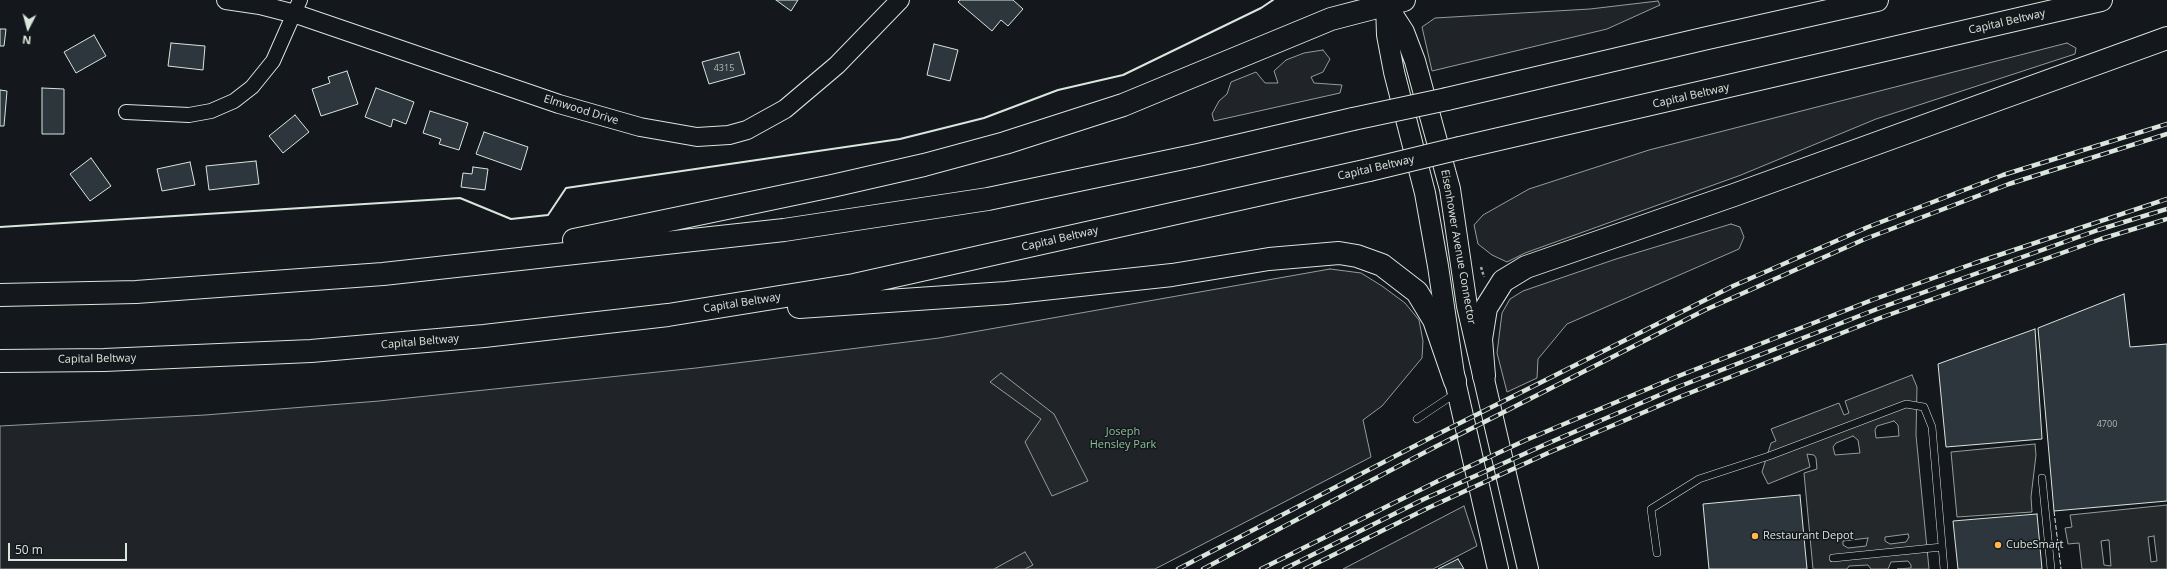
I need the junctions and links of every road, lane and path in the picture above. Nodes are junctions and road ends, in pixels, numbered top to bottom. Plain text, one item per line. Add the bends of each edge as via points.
1 (226, 0) edge
2 (900, 0) edge
3 (1877, 0) edge
4 (2102, 0) edge
5 (1395, 2) edge
6 (297, 7) edge
7 (2167, 38) edge
8 (126, 112) dead end
9 (437, 268) junction
10 (0, 295) edge
11 (668, 315) junction
12 (0, 361) edge
13 (1484, 376) junction
14 (1456, 387) junction
15 (1417, 419) dead end
16 (2042, 478) dead end
17 (1942, 547) junction
18 (1657, 553) dead end
19 (1834, 558) dead end
20 (1498, 569) edge
21 (1528, 569) edge
22 (1944, 569) edge
23 (2051, 569) edge

1 - 6 street, Elmwood Drive
2 - 6 street, Elmwood Drive via 837,64 785,109 747,130 717,137 697,137 640,127 559,104
3 - 9 highway, bridge via 1703,38 1447,99 965,203 784,230
4 - 11 highway, Capital Beltway, bridge via 1369,170 854,285
5 - 9 highway via 1330,19 1123,105 998,145 825,188
5 - 13 main road, Eisenhower Avenue Connector via 1435,130 1450,189 1467,306
5 - 14 main road, Eisenhower Avenue Connector via 1387,35 1425,193
6 - 8 street via 270,66 252,87 234,101 211,111 189,116
7 - 13 highway via 1734,195 1526,267 1503,281 1486,308 1481,339
9 - 10 highway via 213,288
11 - 12 highway, Capital Beltway via 484,336 311,351 104,360
11 - 14 highway via 1006,293 1172,275 1269,258 1339,253 1382,265 1417,292 1434,320
13 - 21 main road, Eisenhower Avenue Connector
14 - 15 lane
14 - 20 main road, Eisenhower Avenue Connector
16 - 23 lane
17 - 18 lane via 1932,427 1924,407 1906,404 1770,456 1699,479 1650,509
17 - 19 lane
17 - 22 lane

